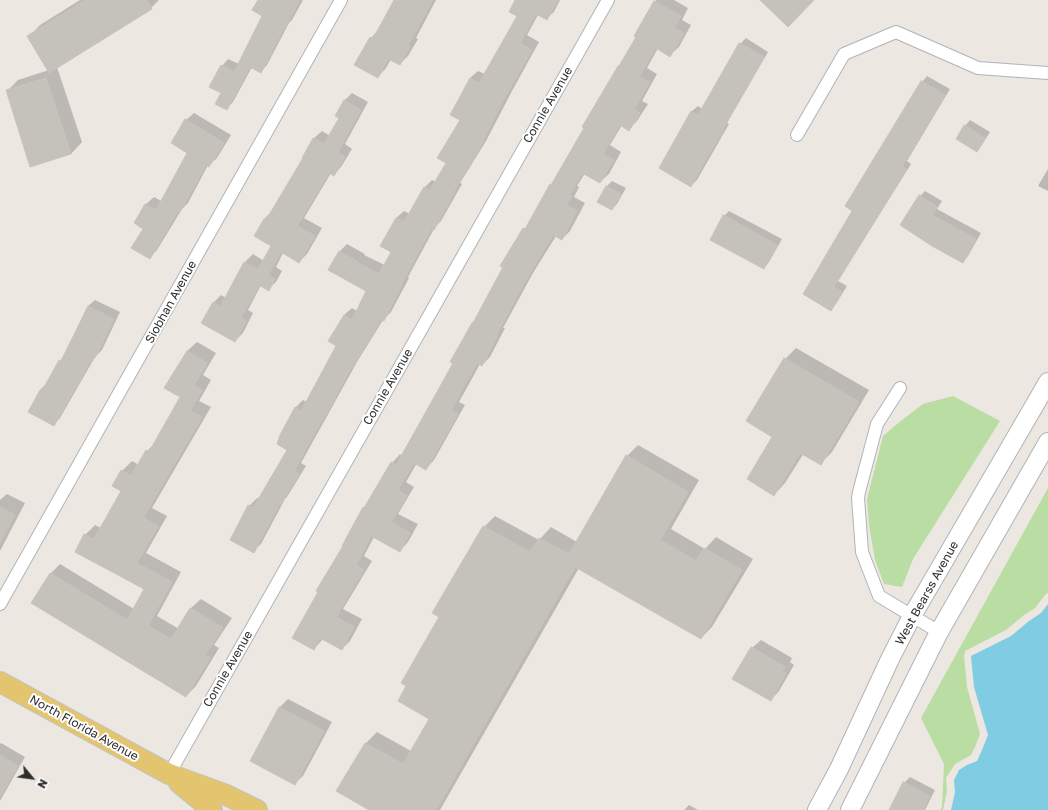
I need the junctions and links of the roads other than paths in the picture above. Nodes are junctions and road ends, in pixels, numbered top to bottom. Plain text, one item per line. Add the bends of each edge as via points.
1 (341, 0) edge
2 (608, 0) edge
3 (1048, 73) edge
4 (797, 135) dead end
5 (1048, 382) edge
6 (900, 388) dead end
7 (1048, 442) edge
8 (0, 604) edge
9 (912, 616) junction
10 (939, 632) junction
11 (0, 682) edge
12 (168, 774) junction
13 (212, 810) edge
14 (257, 810) edge
15 (817, 810) edge
16 (850, 810) edge

1 - 8 street, Siobhan Avenue
2 - 12 street, Connie Avenue
3 - 4 street via 978,68 896,32 844,54
5 - 9 main road, West Bearss Avenue
6 - 9 street via 877,424 858,498 862,552 879,596
7 - 10 main road
9 - 10 street
9 - 15 main road, West Bearss Avenue
10 - 16 main road
11 - 12 main road, North Florida Avenue
12 - 13 main road, North Florida Avenue
12 - 14 main road, North Florida Avenue via 224,794

